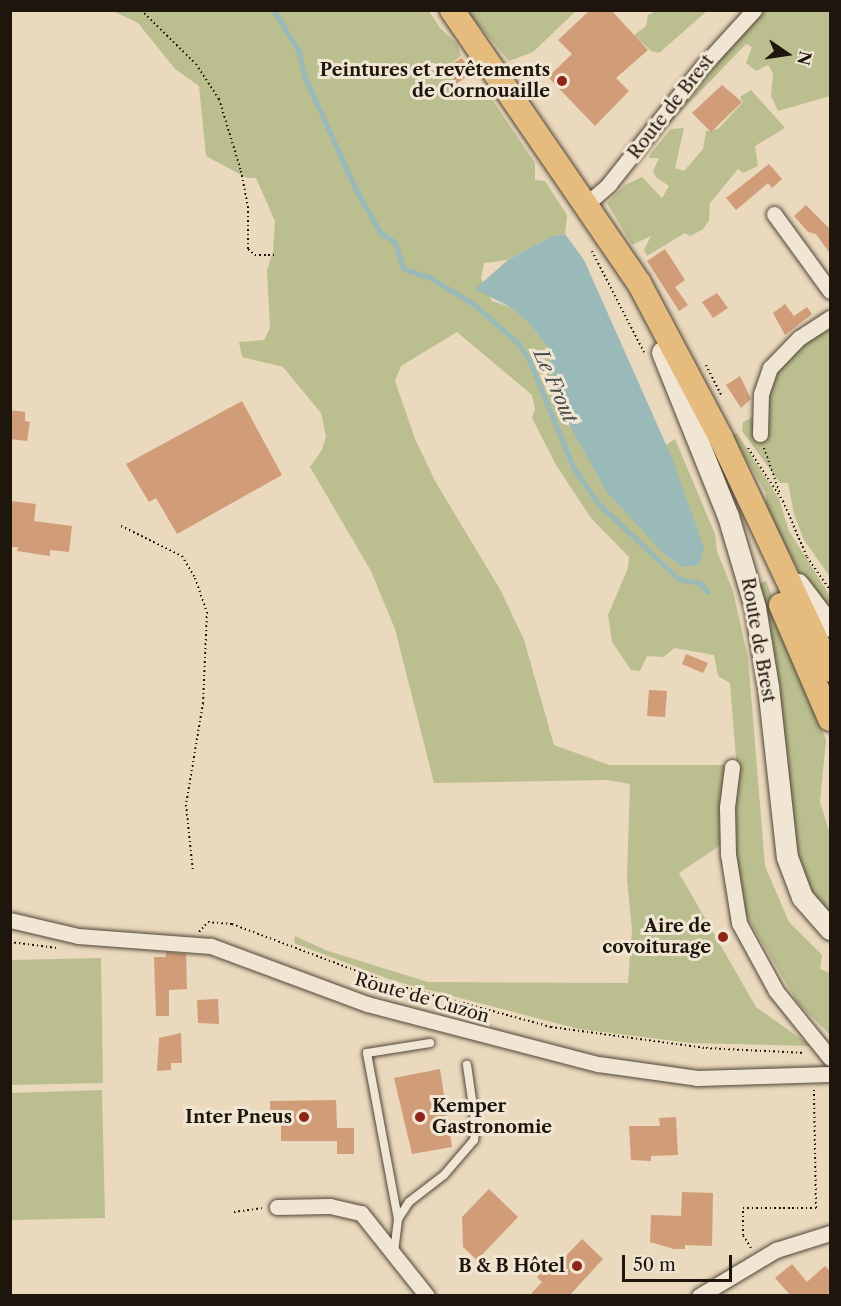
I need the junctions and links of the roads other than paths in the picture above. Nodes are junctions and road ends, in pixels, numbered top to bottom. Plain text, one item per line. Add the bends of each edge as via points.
1 (452, 10) edge
2 (754, 10) edge
3 (585, 206) junction
4 (774, 214) dead end
5 (831, 291) edge
6 (831, 318) edge
7 (654, 354) junction
8 (760, 434) road end
9 (768, 537) junction
10 (831, 626) edge
11 (831, 669) edge
12 (831, 719) edge
13 (732, 767) dead end
14 (10, 920) edge
15 (831, 929) edge
16 (430, 1043) dead end
17 (828, 1055) edge
18 (467, 1065) dead end
19 (831, 1074) edge
20 (277, 1207) road end
21 (399, 1219) junction
22 (831, 1233) edge
23 (394, 1252) junction
24 (427, 1296) edge
25 (699, 1296) edge

1 - 3 main road, Route de Brest
2 - 3 street, Route de Brest via 721,44 624,167
3 - 7 main road, Route de Brest
3 - 9 main road, Route de Brest via 639,283 682,360
4 - 5 street
6 - 8 street via 800,338 770,368 762,394
7 - 12 main road, Route de Brest via 771,582
7 - 15 main road, Route de Brest via 728,516 755,607 787,857 802,897
9 - 10 main road, Route de Brest via 810,602
9 - 11 main road, Route de Brest
13 - 17 street via 727,817 737,915 776,991
14 - 19 street, Route de Cuzon via 78,936 197,943 245,956 299,981 367,1004 568,1058 697,1078
16 - 21 lane via 367,1053
18 - 21 lane via 476,1127 474,1140 439,1180 409,1202
20 - 23 street via 330,1206 356,1210 372,1222
21 - 23 lane
22 - 25 street via 792,1244 758,1260
23 - 24 street

